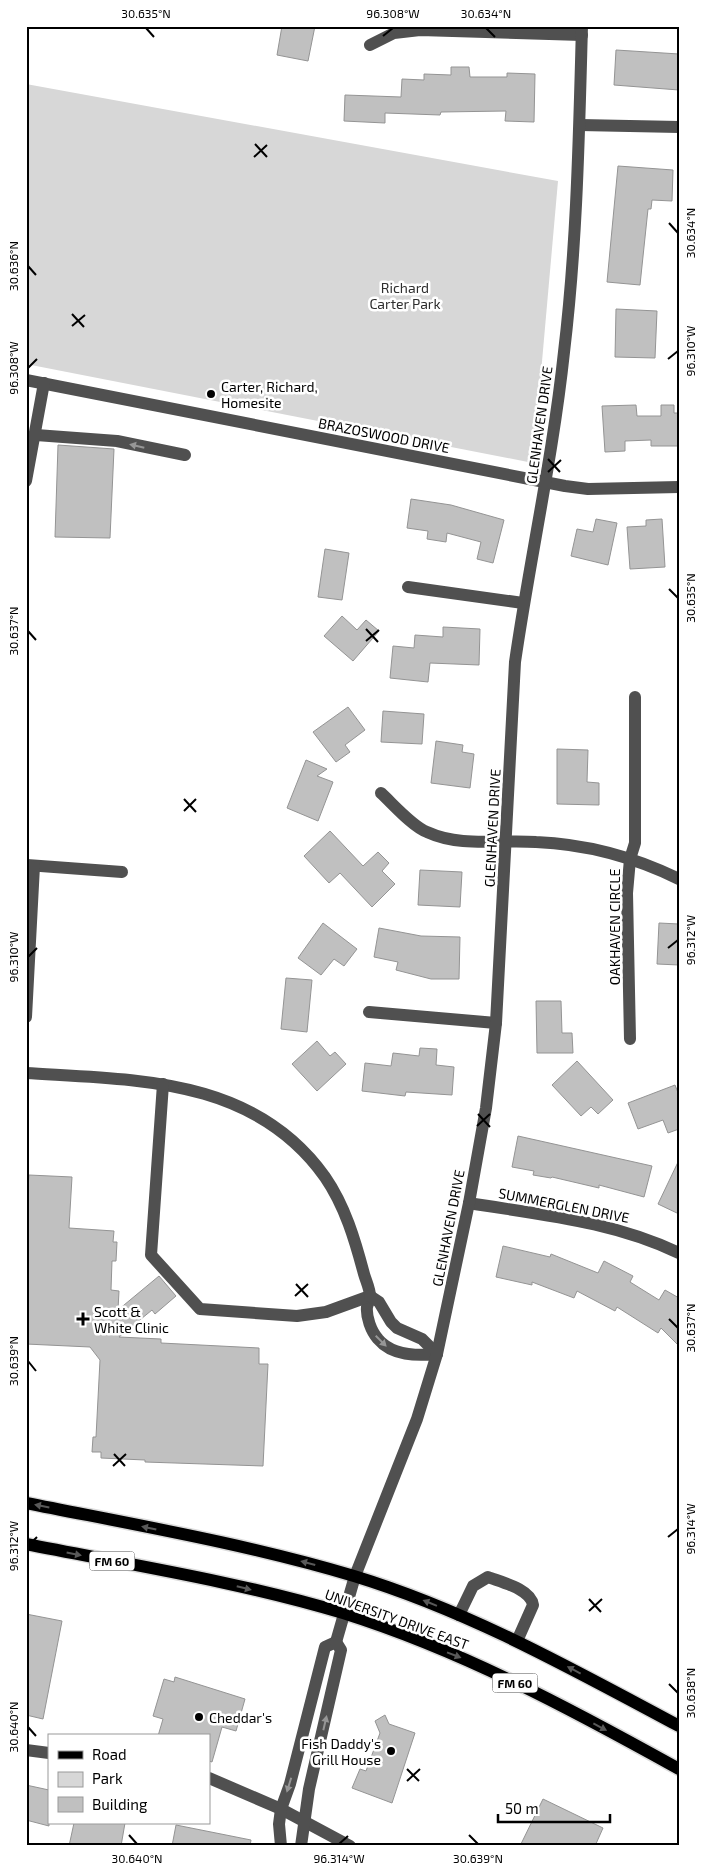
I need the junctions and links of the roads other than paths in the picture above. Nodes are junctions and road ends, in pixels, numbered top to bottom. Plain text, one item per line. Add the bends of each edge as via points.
1 (582, 30) edge
2 (370, 45) dead end
3 (580, 125) junction
4 (679, 127) edge
5 (26, 380) edge
6 (44, 383) junction
7 (36, 435) junction
8 (185, 455) dead end
9 (26, 481) edge
10 (547, 482) junction
11 (679, 487) edge
12 (408, 587) dead end
13 (523, 603) junction
14 (635, 697) dead end
15 (381, 793) dead end
16 (506, 843) junction
17 (630, 859) junction
18 (30, 866) edge
19 (122, 872) dead end
20 (679, 879) edge
21 (369, 1012) dead end
22 (26, 1017) edge
23 (496, 1023) junction
24 (630, 1039) dead end
25 (26, 1073) edge
26 (163, 1084) junction
27 (470, 1203) junction
28 (679, 1253) edge
29 (370, 1296) junction
30 (437, 1354) junction
31 (26, 1503) edge
32 (26, 1544) edge
33 (355, 1576) junction
34 (343, 1613) junction
35 (459, 1615) junction
36 (517, 1641) junction
37 (336, 1642) junction
38 (679, 1726) edge
39 (26, 1750) edge
40 (48, 1753) edge
41 (679, 1769) edge
42 (210, 1778) edge
43 (281, 1809) junction
44 (306, 1822) junction
45 (343, 1845) edge
46 (281, 1846) edge
47 (301, 1846) edge

1 - 2 street via 420,30 394,33
1 - 3 street, GLENHAVEN DRIVE
3 - 4 street
3 - 10 street, GLENHAVEN DRIVE via 565,350
5 - 6 street, BRAZOSWOOD DRIVE
6 - 7 street
6 - 10 street, BRAZOSWOOD DRIVE
8 -> 7 street via 117,441
7 - 9 street
10 - 11 street, BRAZOSWOOD DRIVE via 588,488
10 - 13 street, GLENHAVEN DRIVE
12 - 13 street
13 - 16 street, GLENHAVEN DRIVE via 516,662
14 - 17 street, OAKHAVEN CIRCLE via 635,843
15 - 16 street via 424,831 443,839
16 - 17 street via 557,843
16 - 23 street, GLENHAVEN DRIVE
17 - 20 street
17 - 24 street, OAKHAVEN CIRCLE via 627,893
18 - 19 street
18 - 22 street
21 - 23 street
23 - 27 street, GLENHAVEN DRIVE
25 - 26 street
26 - 29 street via 223,1099 247,1109 294,1141 337,1196 347,1218
26 - 29 street via 150,1255 200,1309 297,1316 326,1312
27 - 28 street, SUMMERGLEN DRIVE via 604,1226 646,1238
27 - 30 street, GLENHAVEN DRIVE
29 - 30 street via 379,1302 397,1328 422,1339
29 -> 30 street via 367,1316 383,1344 415,1356
30 - 33 street, GLENHAVEN DRIVE via 413,1428
33 -> 31 main road, UNIVERSITY DRIVE EAST / FM 60 via 267,1552
32 -> 34 main road, UNIVERSITY DRIVE EAST / FM 60 via 197,1577
33 - 34 street, GLENHAVEN DRIVE
35 -> 33 main road, UNIVERSITY DRIVE EAST / FM 60
34 - 37 street, GLENHAVEN DRIVE
34 -> 41 main road, UNIVERSITY DRIVE EAST / FM 60 via 471,1662 543,1696
35 - 36 main road, UNIVERSITY DRIVE EAST / FM 60
35 - 36 street via 473,1586 488,1577 520,1591 529,1596 533,1605
38 -> 36 main road, UNIVERSITY DRIVE EAST / FM 60
37 -> 43 street via 326,1647
44 -> 37 street via 310,1789 341,1650
39 - 40 street
42 - 43 street
43 - 44 street
43 - 46 street
44 - 45 street
44 - 47 street

